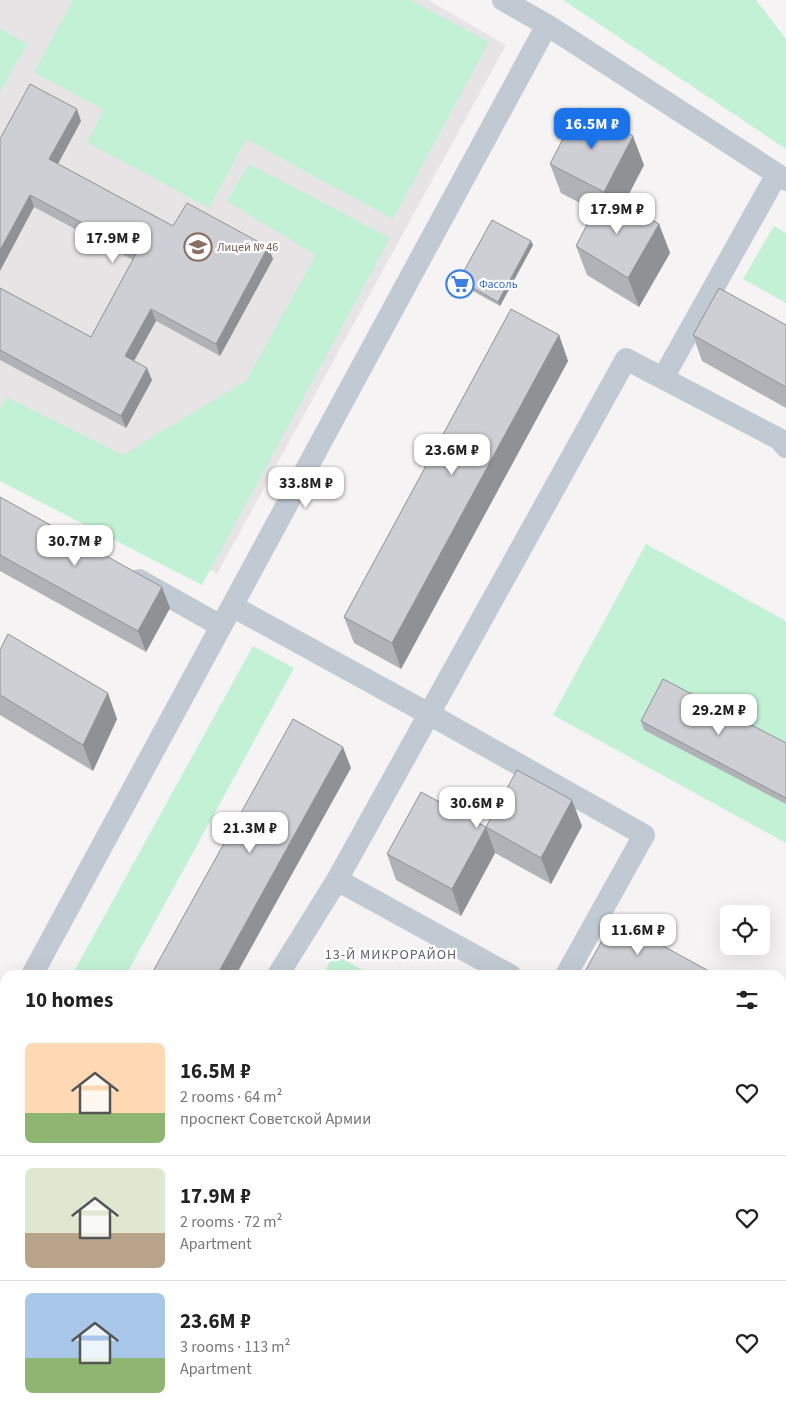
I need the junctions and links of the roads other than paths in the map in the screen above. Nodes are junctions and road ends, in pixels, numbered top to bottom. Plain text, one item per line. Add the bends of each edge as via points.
1 (503, 0) edge
2 (546, 24) junction
3 (782, 177) edge
4 (662, 378) junction
5 (786, 447) edge
6 (119, 569) edge
7 (226, 616) junction
8 (429, 714) junction
9 (337, 880) junction
10 (35, 970) edge
11 (281, 970) edge
12 (501, 970) edge
13 (569, 970) edge

1 - 2 street
2 - 3 street
2 - 7 street
3 - 4 street
4 - 5 street via 779,439
4 - 8 street via 626,359
6 - 7 street
7 - 8 street
7 - 10 street
8 - 9 street
8 - 13 street via 644,835
9 - 11 street
9 - 12 street

